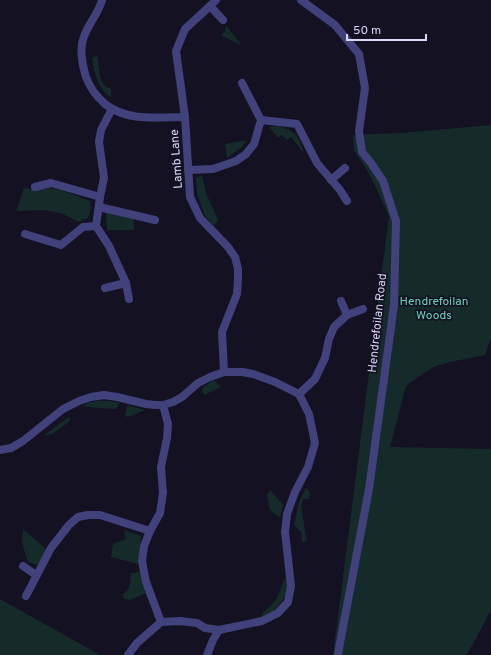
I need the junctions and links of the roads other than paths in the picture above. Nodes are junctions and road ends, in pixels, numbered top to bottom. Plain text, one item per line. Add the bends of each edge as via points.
1 (102, 0) edge
2 (301, 0) edge
3 (213, 3) edge
4 (223, 20) dead end
5 (242, 83) dead end
6 (112, 109) junction
7 (185, 117) junction
8 (261, 120) junction
9 (345, 168) dead end
10 (188, 170) junction
11 (331, 180) junction
12 (35, 186) dead end
13 (100, 197) junction
14 (347, 201) dead end
15 (99, 207) junction
16 (155, 220) dead end
17 (96, 226) junction
18 (24, 234) dead end
19 (126, 283) junction
20 (105, 288) dead end
21 (129, 299) dead end
22 (341, 301) dead end
23 (362, 309) dead end
24 (347, 315) junction
25 (224, 372) junction
26 (299, 394) junction
27 (163, 405) junction
28 (0, 450) edge
29 (150, 531) junction
30 (23, 566) dead end
31 (36, 575) junction
32 (26, 596) dead end
33 (161, 622) junction
34 (219, 630) junction
35 (128, 655) edge
36 (207, 655) edge
37 (338, 655) edge

1 - 6 street via 82,44 82,65 88,83 98,98
2 - 37 street, Hendrefoilan Road via 335,25 359,54 365,88 359,131 362,152 383,181 396,221 394,305 370,482
3 - 4 street
3 - 7 street, Lamb Lane via 185,29 176,51
5 - 8 street
6 - 7 street via 128,116 145,118
6 - 13 street via 101,130 99,142 104,178
7 - 10 street, Lamb Lane
8 - 10 street via 254,144 236,162 213,169
8 - 11 street via 297,124 316,163
9 - 11 street
10 - 25 street, Lamb Lane via 190,197 200,218 228,247 235,257 238,269 236,294 222,332
11 - 14 street
12 - 13 street via 51,183
13 - 15 street
15 - 16 street
15 - 17 street
17 - 18 street via 83,227 61,244
17 - 19 street via 109,246
19 - 20 street
19 - 21 street
22 - 24 street
23 - 24 street
24 - 26 street via 334,327 316,379
25 - 26 street via 253,374
25 - 27 street via 198,383 182,397
26 - 34 street via 310,414 315,443 308,467 287,514 285,532 291,586 288,602 270,618
27 - 28 street via 104,395 79,400 11,448
27 - 29 street via 168,424 161,467 163,493 160,513
29 - 31 street via 100,515 78,517 51,548
29 - 33 street via 144,546 142,562 146,582
30 - 31 street
31 - 32 street
33 - 34 street via 197,623 205,628
33 - 35 street via 136,644
34 - 36 street

